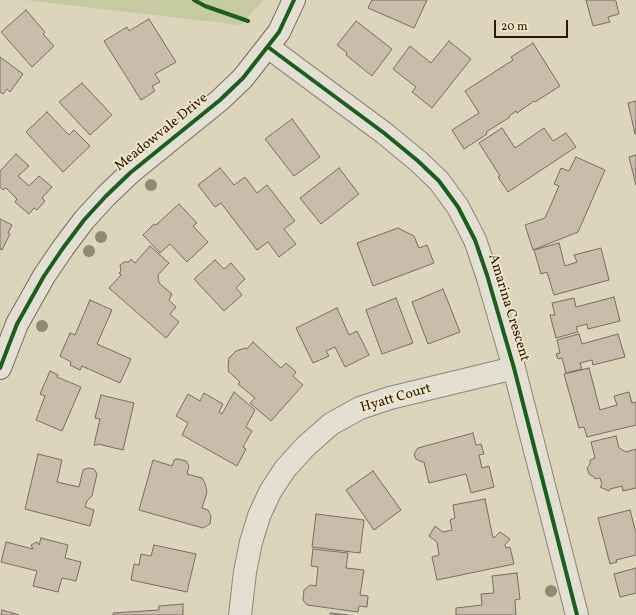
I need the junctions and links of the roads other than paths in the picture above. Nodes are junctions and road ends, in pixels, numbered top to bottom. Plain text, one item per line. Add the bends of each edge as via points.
1 (294, 0) edge
2 (268, 48) junction
3 (0, 368) edge
4 (514, 368) junction
5 (240, 615) edge
6 (577, 615) edge

1 - 2 street, Meadowvale Drive via 279,32
2 - 3 street, Meadowvale Drive via 243,78 214,105 130,173 84,220 44,276 17,324
2 - 4 street, Amarina Crescent via 384,133 439,181 458,207 475,240 488,275
4 - 5 street, Hyatt Court via 390,398 360,408 331,424 306,446 285,469 259,516 245,572
4 - 6 street, Amarina Crescent

